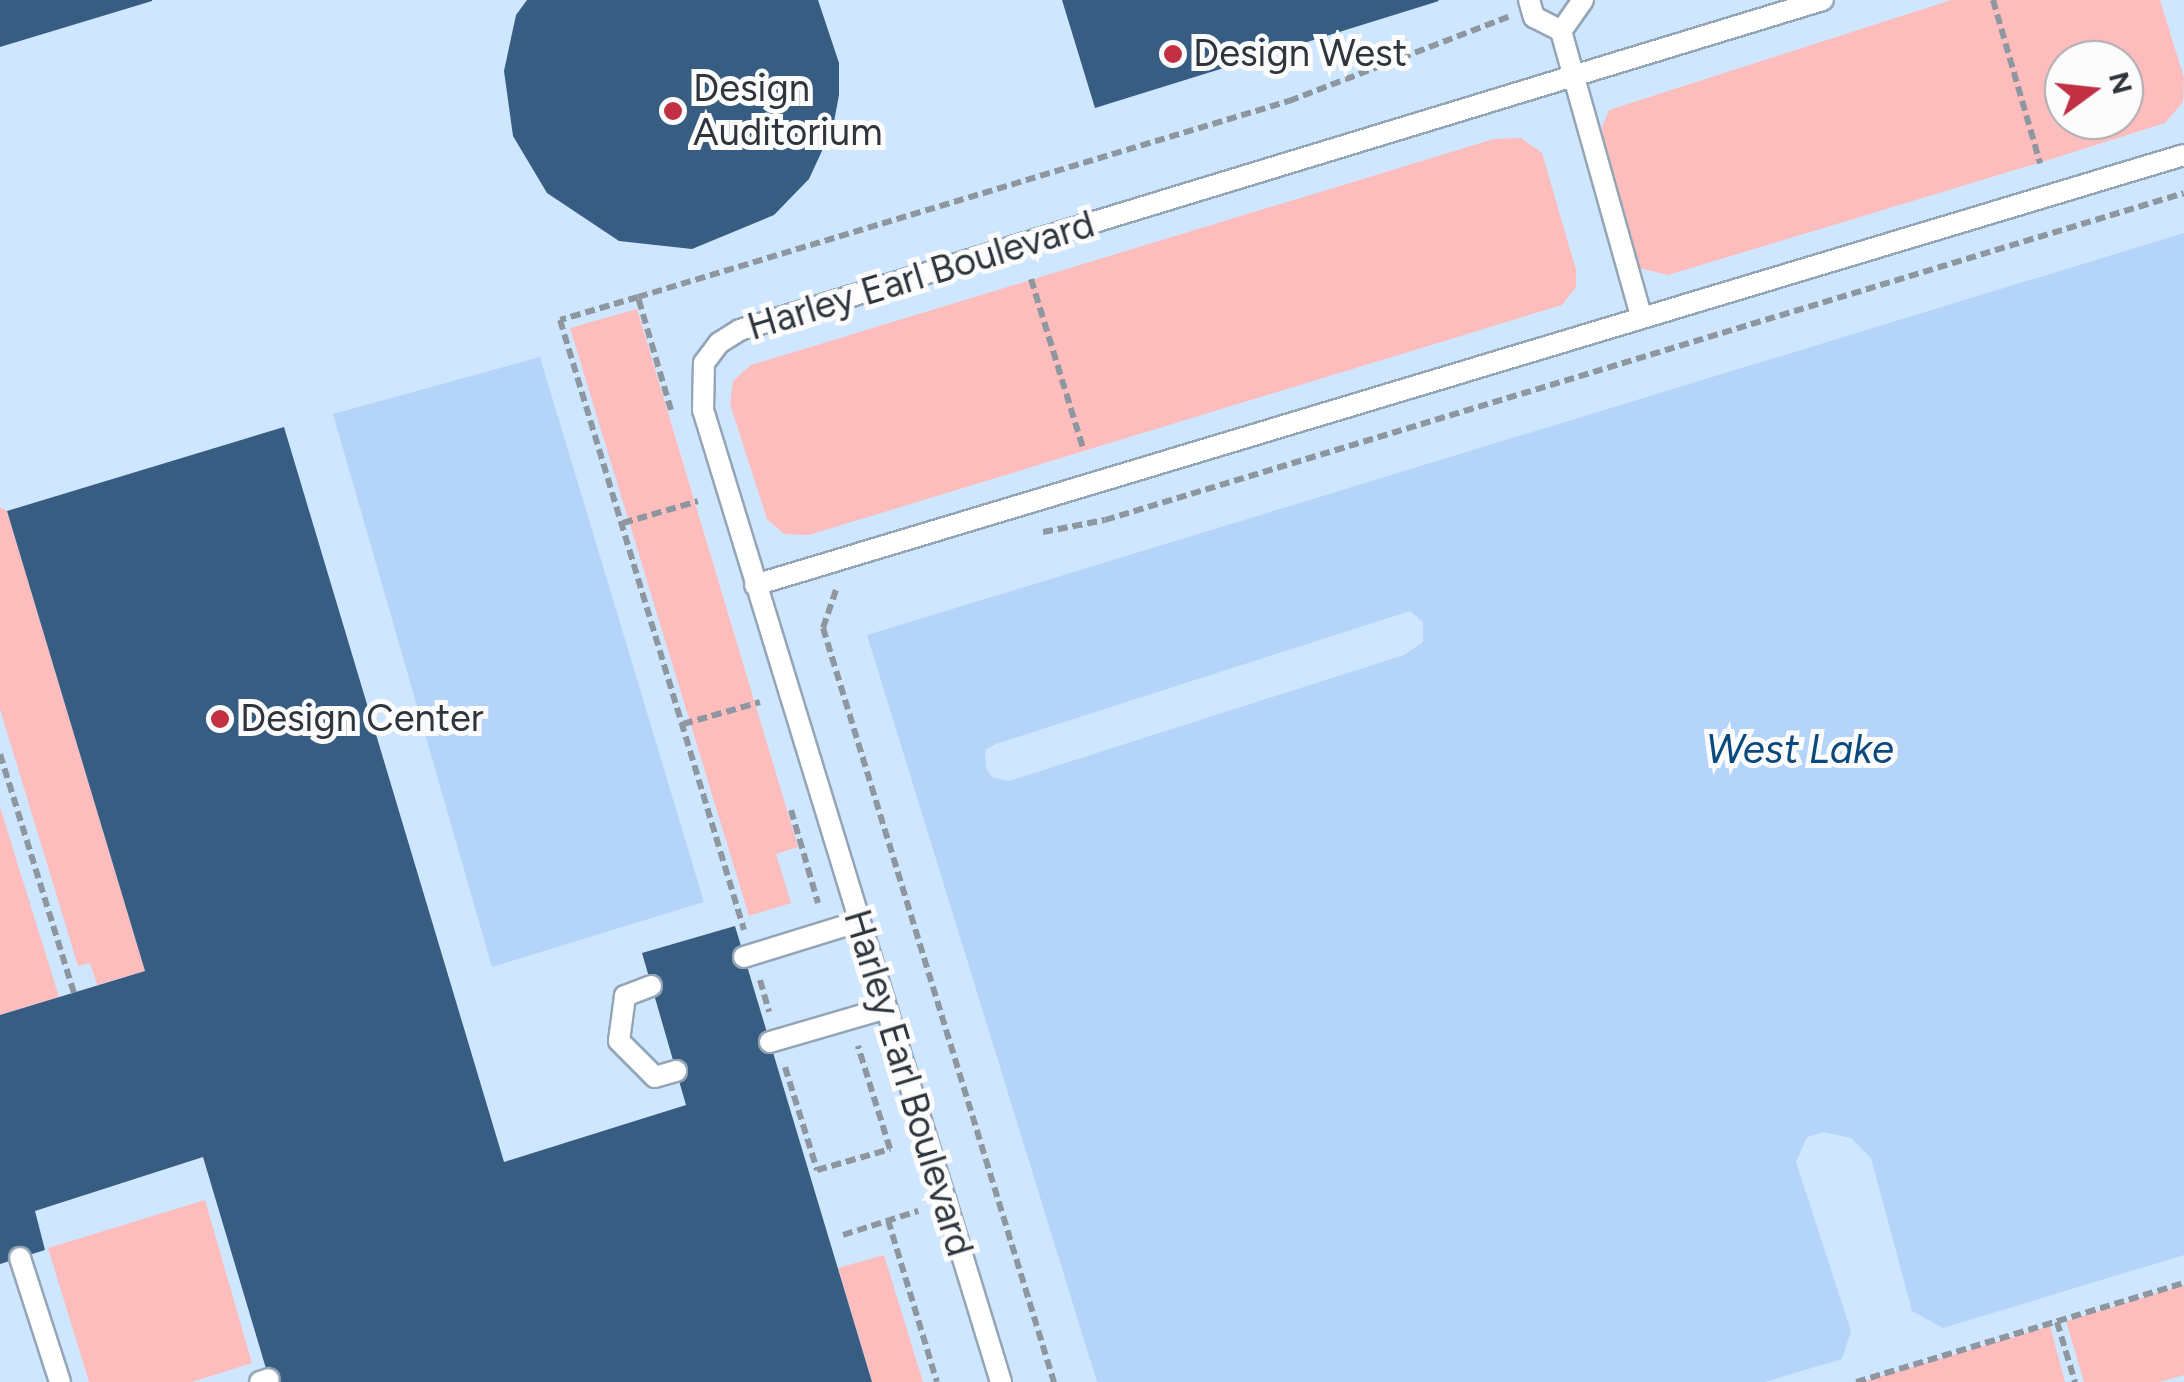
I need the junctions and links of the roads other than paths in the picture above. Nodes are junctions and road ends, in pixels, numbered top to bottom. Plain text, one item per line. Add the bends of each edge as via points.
1 (1530, 0) edge
2 (1583, 0) edge
3 (1823, 0) edge
4 (1789, 5) edge
5 (1561, 31) junction
6 (1570, 80) junction
7 (2184, 155) edge
8 (1641, 316) junction
9 (755, 585) junction
10 (860, 921) junction
11 (748, 956) road end
12 (651, 986) dead end
13 (886, 1008) junction
14 (774, 1041) road end
15 (676, 1071) dead end
16 (20, 1258) dead end
17 (60, 1382) edge
18 (1001, 1382) edge

1 - 5 lane via 1534,17
2 - 5 lane
3 - 4 lane, Harley Earl Boulevard
4 - 6 lane, Harley Earl Boulevard
5 - 6 lane
6 - 8 lane
6 - 9 lane, Harley Earl Boulevard via 740,330 719,343 704,363 702,410
7 - 8 lane
8 - 9 lane
9 - 10 lane, Harley Earl Boulevard
10 - 11 lane
10 - 13 lane, Harley Earl Boulevard
12 - 15 lane via 625,996 618,1042 655,1077
13 - 14 lane
13 - 18 lane, Harley Earl Boulevard
16 - 17 lane

